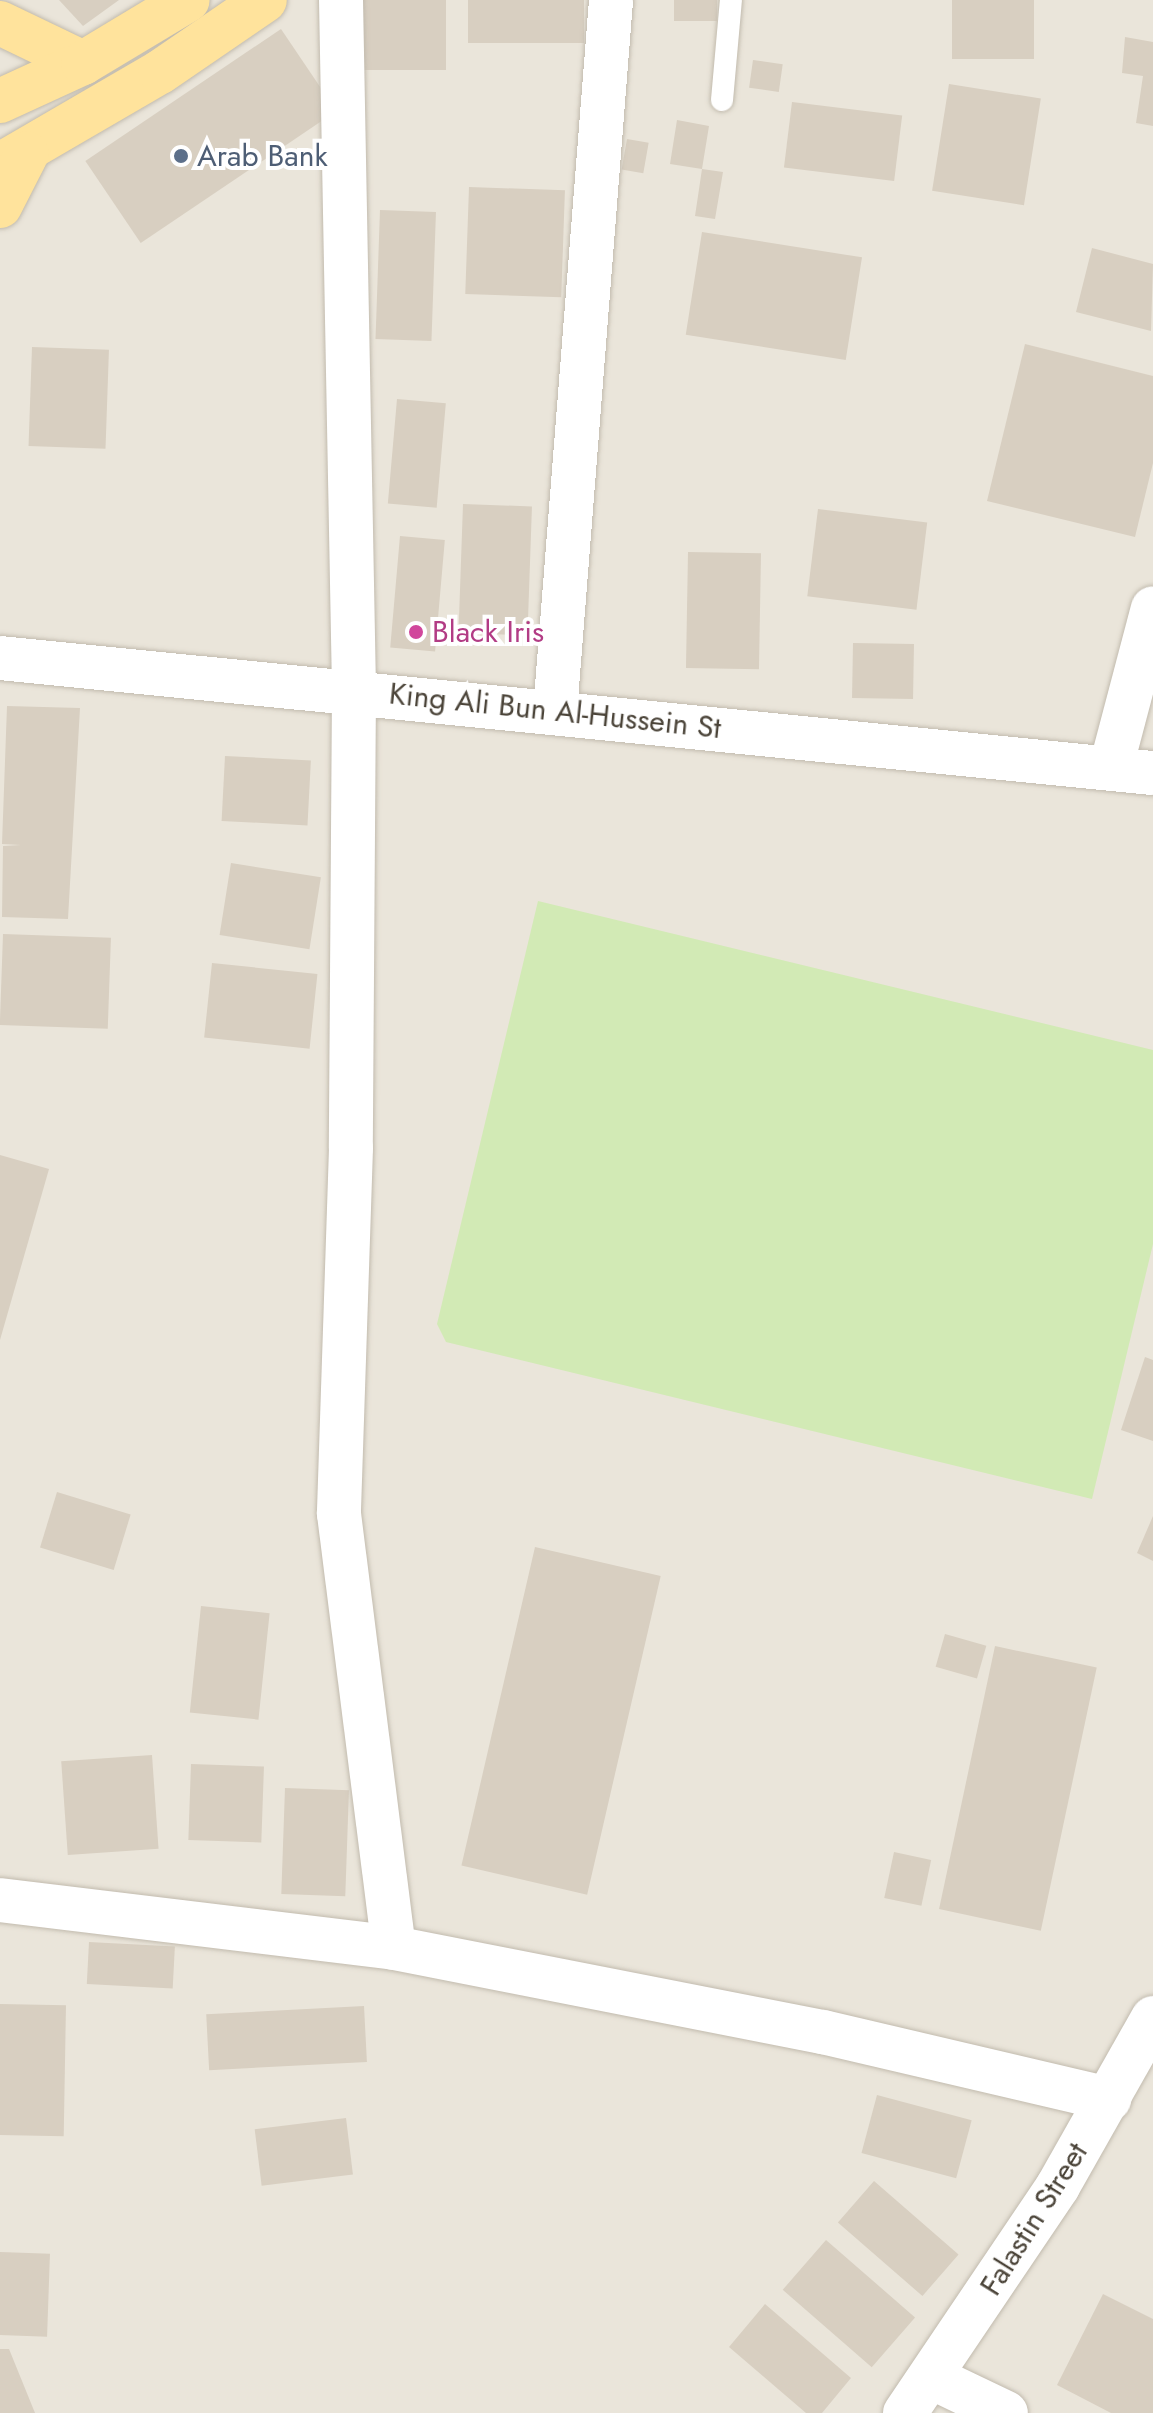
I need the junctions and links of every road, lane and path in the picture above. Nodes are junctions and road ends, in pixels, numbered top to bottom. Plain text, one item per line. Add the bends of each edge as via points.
1 (188, 0) edge
2 (265, 0) edge
3 (341, 0) edge
4 (611, 0) edge
5 (731, 0) edge
6 (0, 23) edge
7 (83, 63) junction
8 (722, 100) dead end
9 (0, 101) edge
10 (13, 159) edge
11 (0, 206) edge
12 (1153, 608) edge
13 (0, 658) edge
14 (354, 689) junction
15 (555, 712) junction
16 (1153, 755) edge
17 (1111, 767) junction
18 (1153, 773) edge
19 (0, 1900) edge
20 (394, 1948) junction
21 (1153, 2018) edge
22 (1109, 2099) junction
23 (931, 2377) junction
24 (905, 2413) edge
25 (1006, 2413) edge

1 - 7 main road
2 - 10 main road
3 - 14 street
4 - 15 street
5 - 8 lane
6 - 7 main road
7 - 9 main road
10 - 11 main road
12 - 17 street
13 - 14 street, King Ali Bun Al-Hussein St
14 - 15 street, King Ali Bun Al-Hussein St
14 - 20 street via 351,1148 339,1514
15 - 17 street, King Ali Bun Al-Hussein St
16 - 17 street
17 - 18 street, King Ali Bun Al-Hussein St
19 - 20 street
20 - 22 street via 823,2032
21 - 22 street, Falastin Street
22 - 23 street, Falastin Street
23 - 24 street, Falastin Street
23 - 25 street

